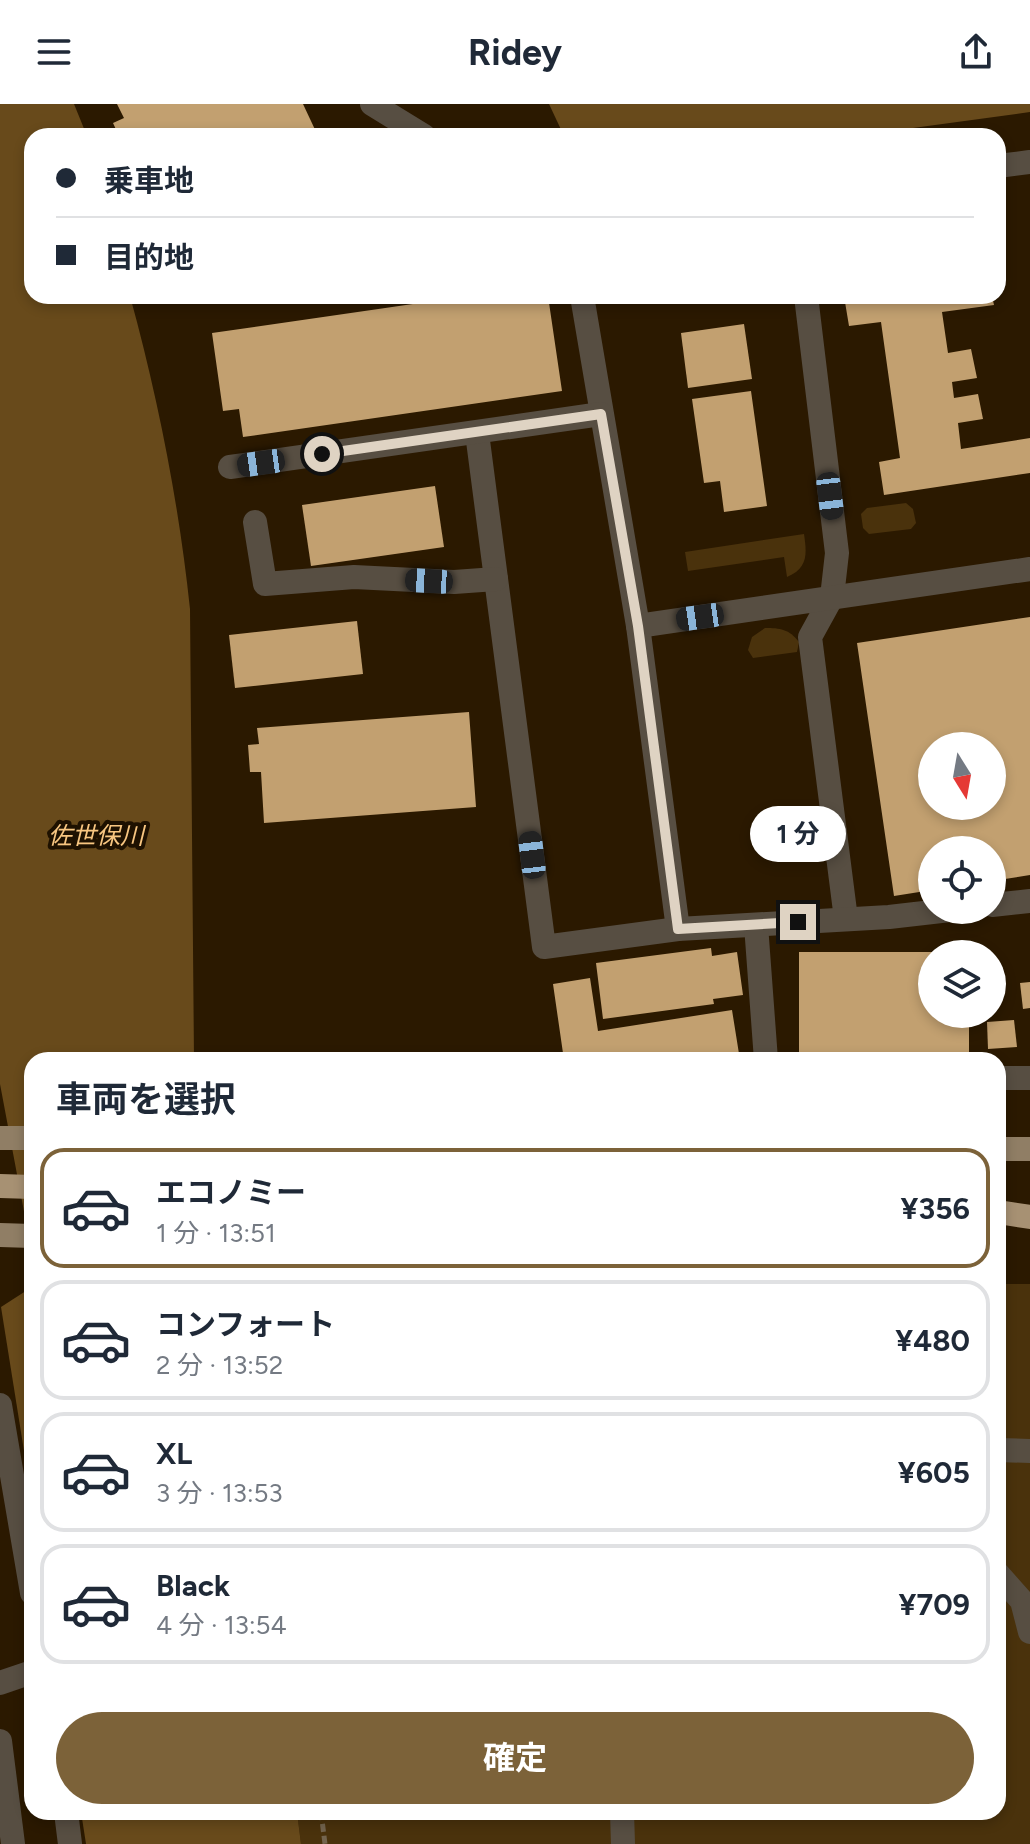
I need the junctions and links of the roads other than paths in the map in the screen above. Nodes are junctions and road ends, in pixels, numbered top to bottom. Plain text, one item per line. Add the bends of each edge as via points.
1 (372, 104) edge
2 (411, 128) edge
3 (1030, 162) edge
4 (1006, 165) edge
5 (583, 304) edge
6 (807, 304) edge
7 (601, 414) junction
8 (477, 433) junction
9 (230, 467) dead end
10 (255, 522) dead end
11 (1030, 569) edge
12 (496, 579) junction
13 (832, 597) junction
14 (638, 626) junction
15 (1030, 901) edge
16 (1006, 904) edge
17 (918, 913) edge
18 (846, 919) junction
19 (756, 925) junction
20 (678, 929) junction
21 (765, 1052) edge
22 (1006, 1078) edge
23 (1030, 1078) edge
24 (0, 1138) edge
25 (24, 1138) edge
26 (1006, 1149) edge
27 (1030, 1149) edge
28 (0, 1186) edge
29 (24, 1187) edge
30 (1006, 1214) edge
31 (1030, 1219) edge
32 (1006, 1220) edge
33 (0, 1405) edge
34 (1006, 1450) edge
35 (1030, 1451) edge
36 (24, 1546) edge
37 (1006, 1583) edge
38 (1030, 1632) edge
39 (24, 1675) edge
40 (0, 1683) edge
41 (0, 1741) edge
42 (67, 1820) edge
43 (622, 1820) edge
44 (13, 1844) edge
45 (70, 1844) edge
46 (623, 1844) edge

1 - 2 street
3 - 4 street
5 - 7 street
6 - 13 street via 837,553
7 - 8 street
7 - 14 street
8 - 9 street
8 - 12 street
10 - 12 street via 265,584 354,577
11 - 13 street
12 - 20 street via 544,947
13 - 14 street
13 - 18 street via 810,637
14 - 20 street
15 - 16 street
17 - 18 street
18 - 19 street
19 - 20 street
19 - 21 street
22 - 23 street
24 - 25 main road
26 - 27 main road
28 - 29 highway
30 - 31 highway
31 - 32 main road
33 - 36 street
34 - 35 street
37 - 38 street via 1022,1601
39 - 40 street
41 - 44 street
42 - 45 street
43 - 46 street

